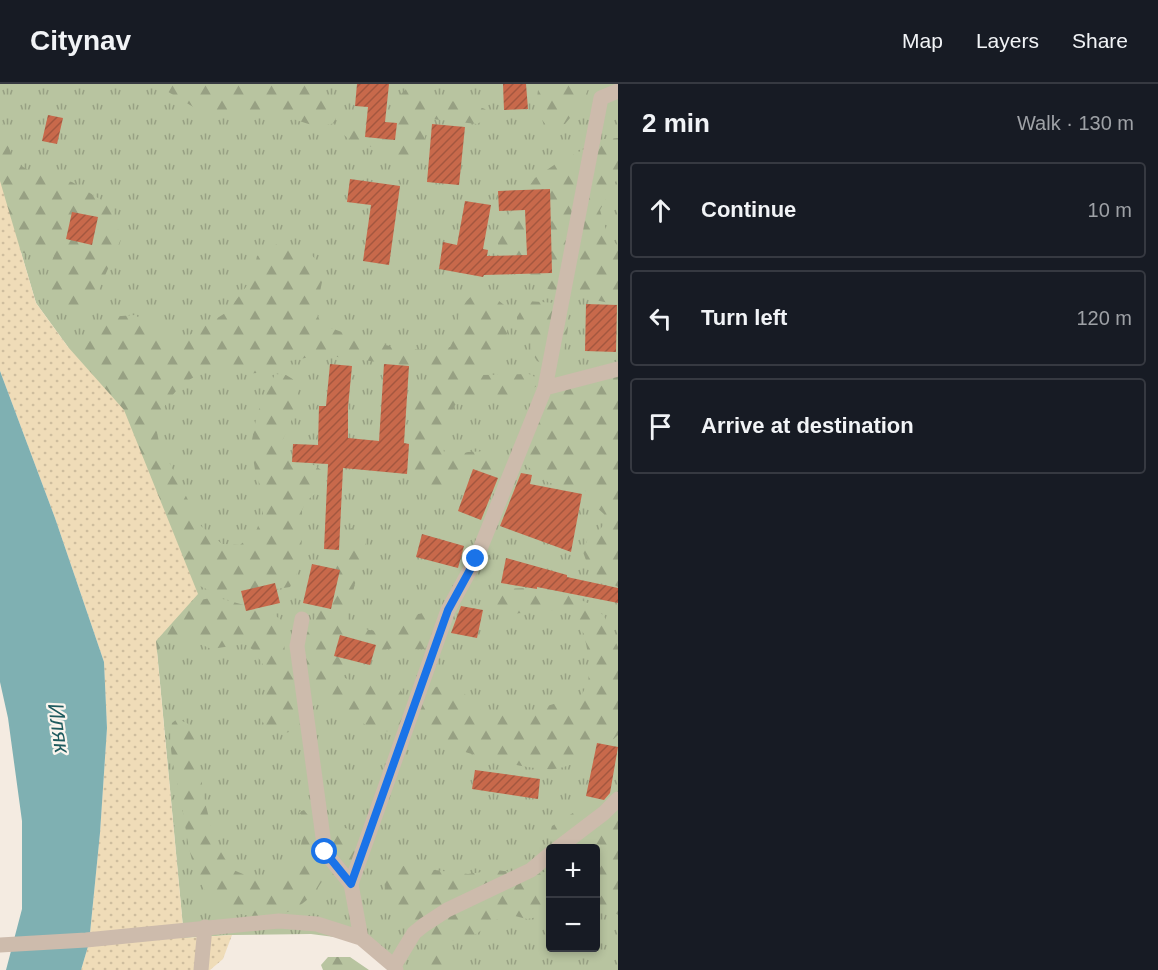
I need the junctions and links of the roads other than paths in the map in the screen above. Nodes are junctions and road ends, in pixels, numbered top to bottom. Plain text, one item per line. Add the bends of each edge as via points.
1 (618, 91) edge
2 (618, 369) edge
3 (545, 388) junction
4 (302, 619) dead end
5 (618, 799) edge
6 (564, 844) edge
7 (546, 857) edge
8 (351, 884) junction
9 (200, 928) junction
10 (361, 938) junction
11 (0, 945) edge
12 (395, 968) edge
13 (201, 970) edge

1 - 3 street via 601,98
2 - 3 street
3 - 8 street via 476,559 448,610
4 - 8 street via 297,646 325,852
5 - 6 street
7 - 12 street via 531,870 424,925 414,933
8 - 10 street
9 - 10 street via 279,921 317,924
9 - 11 street
9 - 13 street
10 - 12 street

